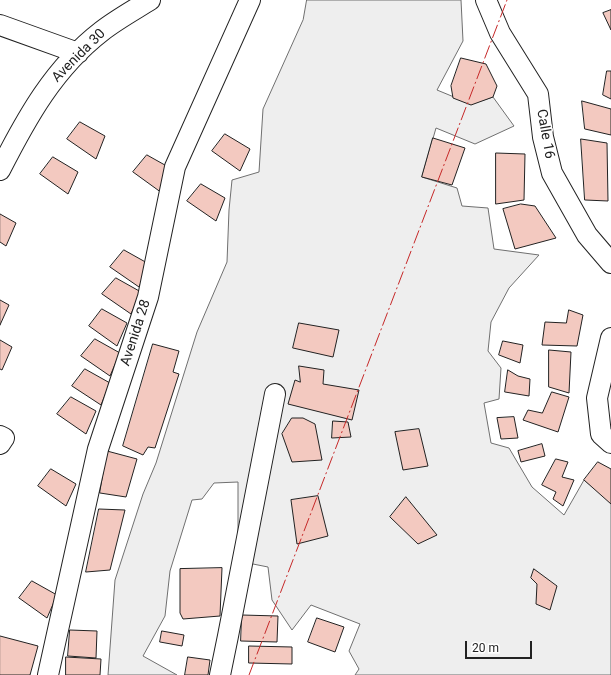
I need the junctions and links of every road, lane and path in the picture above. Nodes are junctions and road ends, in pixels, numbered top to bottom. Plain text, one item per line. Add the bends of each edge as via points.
1 (150, 0) edge
2 (250, 0) edge
3 (486, 0) edge
4 (0, 25) edge
5 (78, 53) junction
6 (1, 164) edge
7 (611, 263) edge
8 (611, 338) edge
9 (275, 394) dead end
10 (611, 443) edge
11 (48, 675) edge
12 (220, 675) edge

1 - 5 street, Avenida 30 via 102,31
2 - 11 street, Avenida 28 via 175,167 148,297 98,449
3 - 7 street, Calle 16 via 500,33 538,94 543,137 552,173 587,235
4 - 5 street
5 - 6 street, Avenida 30 via 55,77
8 - 10 street via 597,398 601,434
9 - 12 street

